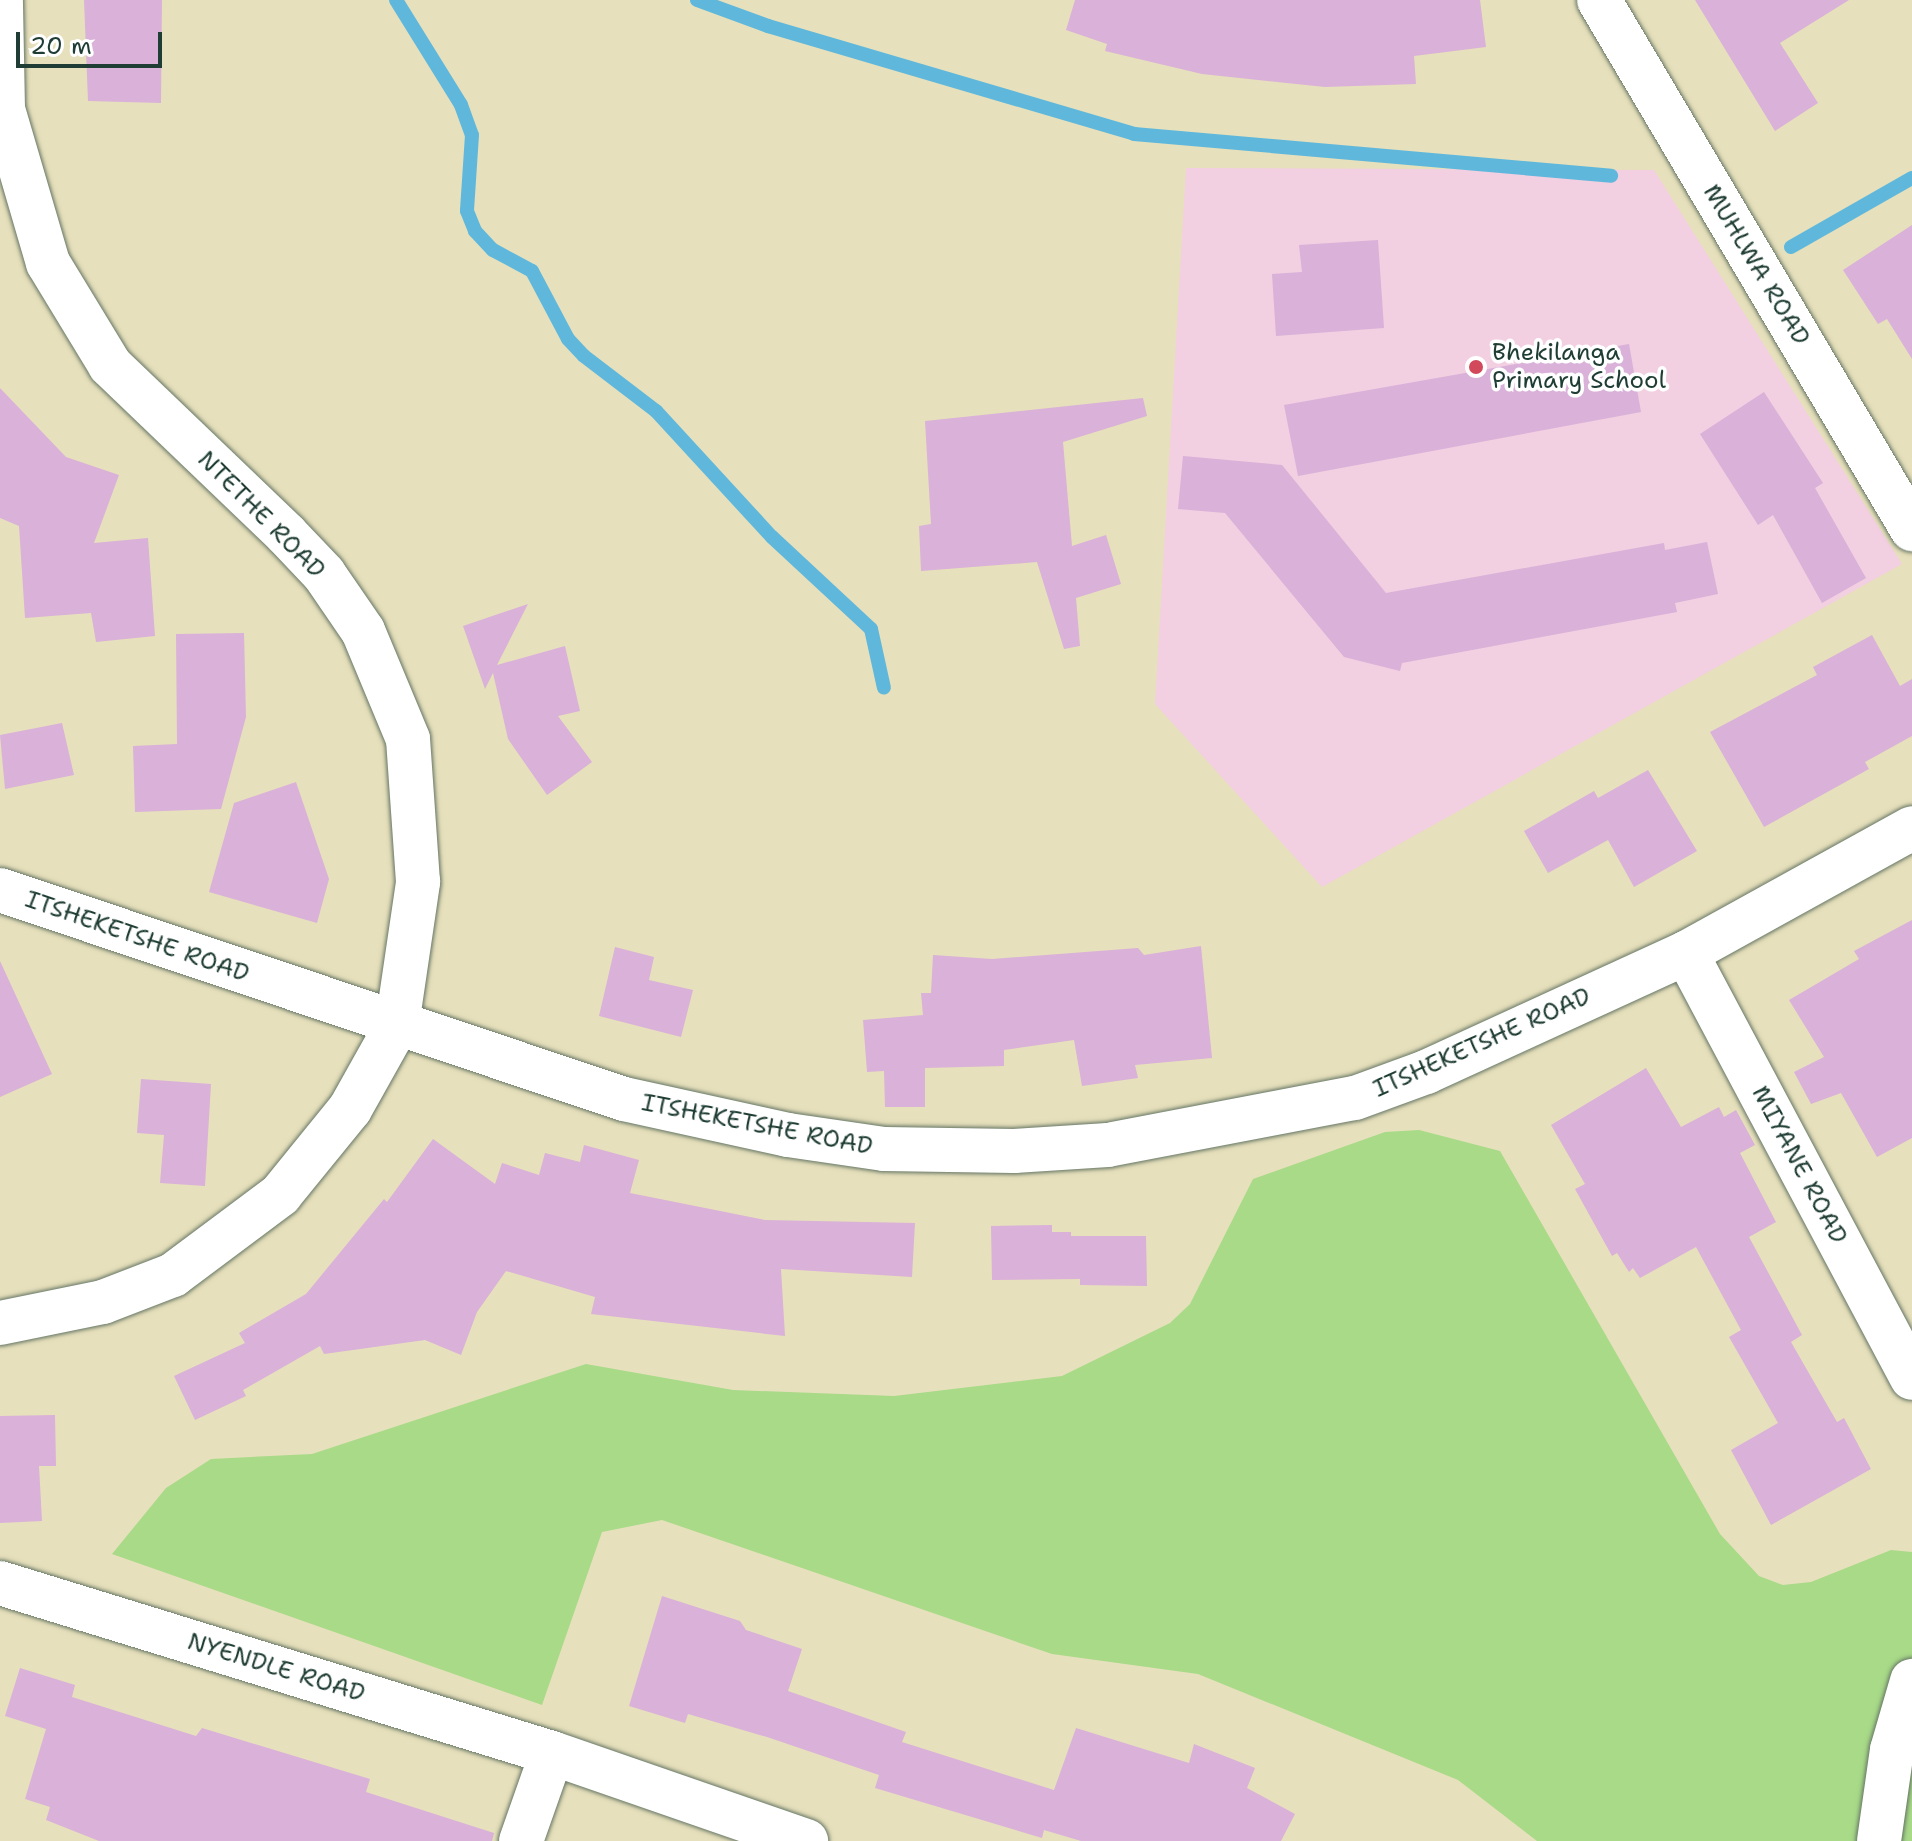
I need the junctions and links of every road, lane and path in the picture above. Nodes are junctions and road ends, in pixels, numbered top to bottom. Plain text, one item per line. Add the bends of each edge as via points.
1 (1, 0) edge
2 (1599, 0) edge
3 (1912, 529) edge
4 (1912, 828) edge
5 (0, 890) edge
6 (1686, 953) junction
7 (397, 1025) junction
8 (0, 1323) edge
9 (1912, 1378) edge
10 (0, 1583) edge
11 (1912, 1681) edge
12 (552, 1753) junction
13 (521, 1841) edge
14 (806, 1841) edge
15 (1879, 1841) edge

1 - 7 street, NTETHE ROAD via 3,109 21,186 61,288 110,365 324,574 363,631 408,739 418,882
2 - 3 street, MUHLWA ROAD
4 - 6 street, ITSHEKETSHE ROAD
5 - 7 street, ITSHEKETSHE ROAD
6 - 7 street, ITSHEKETSHE ROAD via 1426,1072 1355,1098 1108,1145 1014,1151 884,1149 788,1135 624,1099
6 - 9 street, MIYANE ROAD
7 - 8 street, NTETHE ROAD via 350,1109 280,1195 235,1233 173,1275 117,1296
10 - 12 street, NYENDLE ROAD
11 - 15 street via 1892,1750
12 - 13 street
12 - 14 street, NYENDLE ROAD

